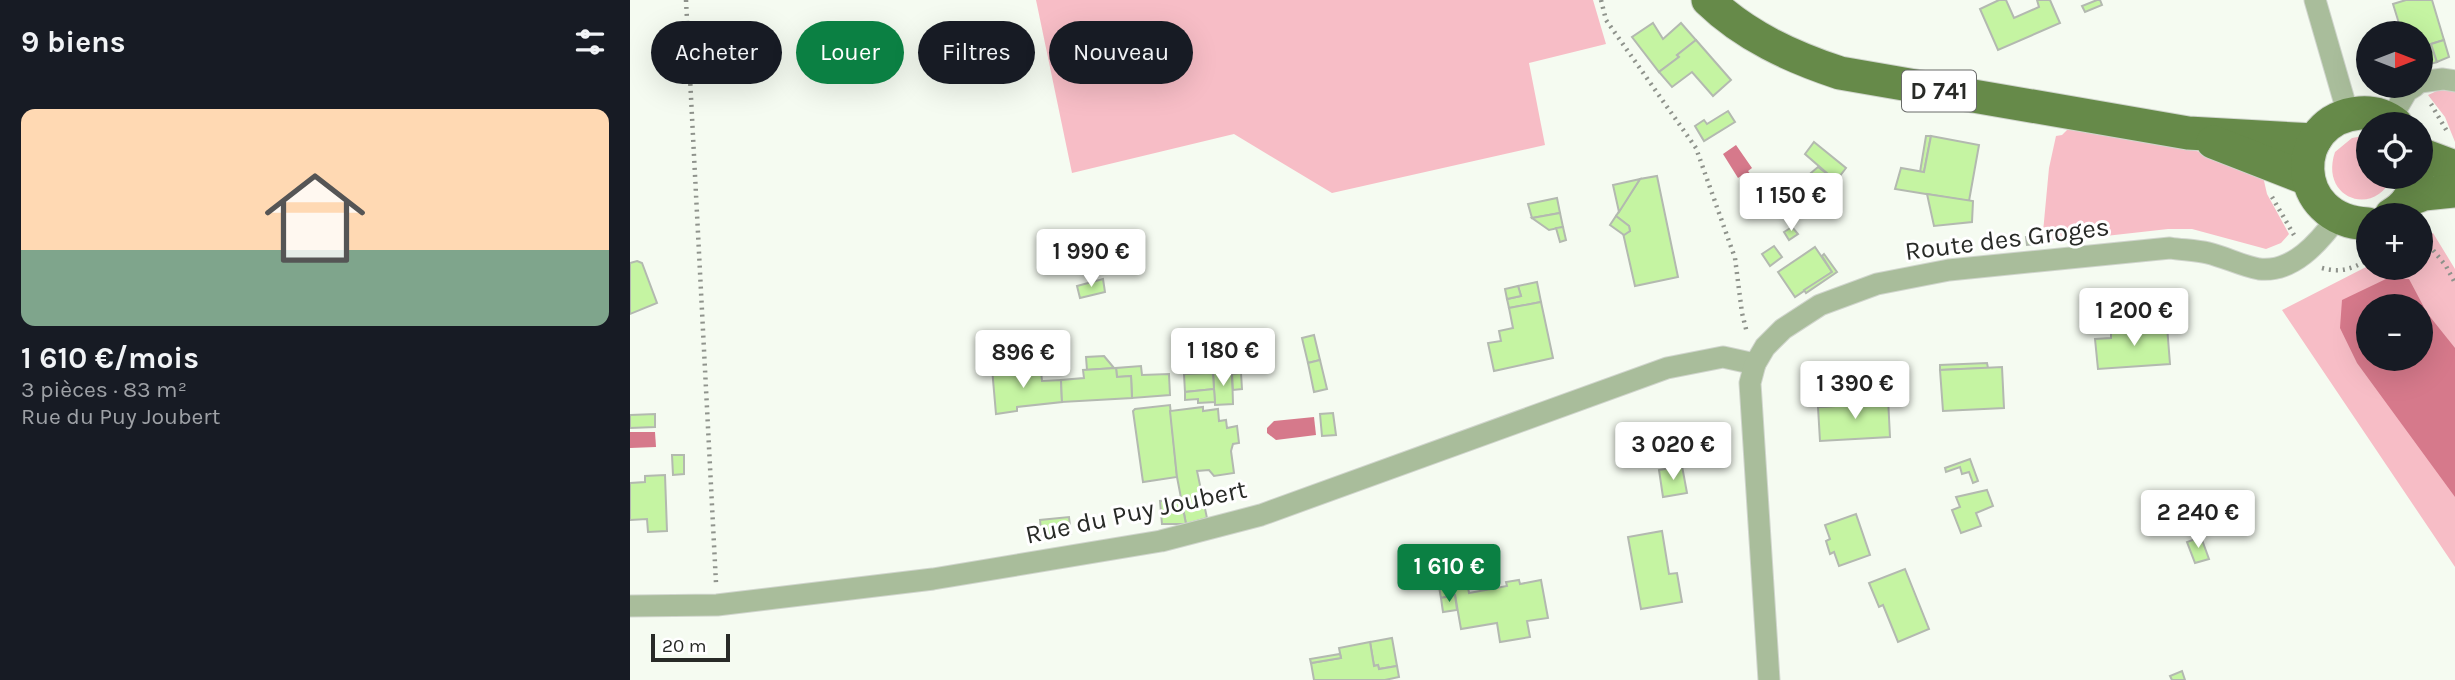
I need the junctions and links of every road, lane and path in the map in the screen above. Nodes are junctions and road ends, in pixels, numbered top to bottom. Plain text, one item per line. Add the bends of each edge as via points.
1 (686, 0) edge
2 (1601, 0) edge
3 (1708, 0) edge
4 (2315, 0) edge
5 (2433, 80) edge
6 (2455, 81) edge
7 (2348, 114) junction
8 (2356, 114) edge
9 (2188, 134) junction
10 (2315, 139) junction
11 (2433, 159) edge
12 (2455, 167) edge
13 (2308, 180) junction
14 (2455, 191) edge
15 (2405, 197) edge
16 (2352, 221) edge
17 (2433, 250) edge
18 (2455, 283) edge
19 (1755, 364) junction
20 (718, 605) junction
21 (630, 606) edge
22 (1769, 680) edge

1 - 20 path
2 - 19 path via 1606,20 1696,148 1735,258
3 - 9 main road, D 741 via 1753,35 1796,58 1840,73
4 - 7 street
5 - 6 street
7 - 8 main road
7 - 10 main road
9 - 10 main road, D 741
9 - 13 main road, D 741
10 - 13 main road via 2307,165
11 - 12 main road
13 - 16 main road via 2324,208
14 - 15 main road
16 - 19 street, Route des Groges via 2308,252 2270,269 2170,248 1949,270 1877,284 1820,305 1783,329
17 - 18 path
19 - 20 street, Rue du Puy Joubert via 1723,357 1667,368 1261,515 1161,541 933,579
19 - 22 street, Route des Groges via 1749,400
20 - 21 street, Rue du Puy Joubert

